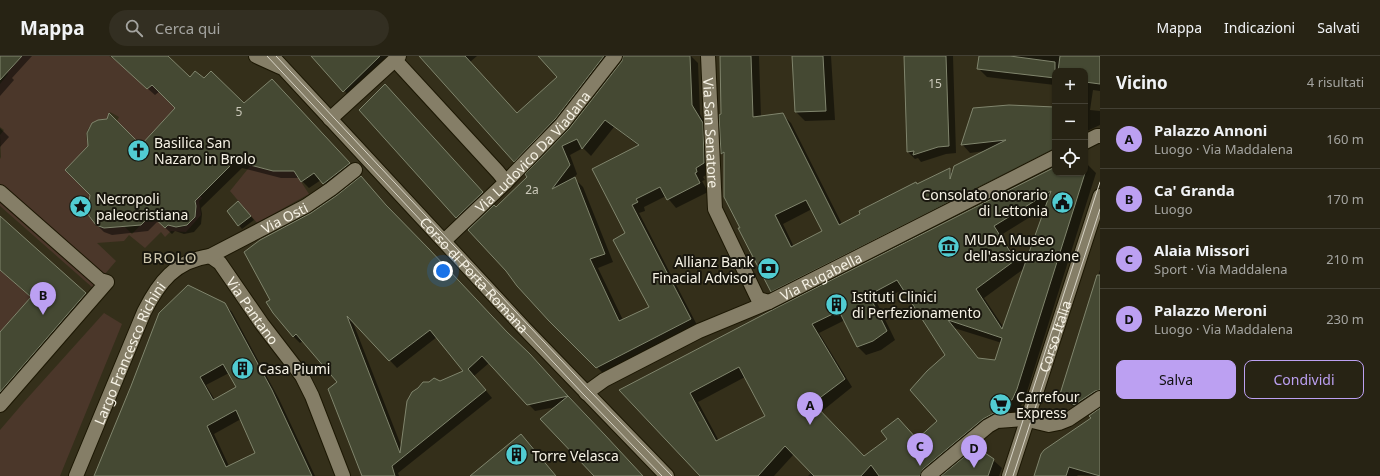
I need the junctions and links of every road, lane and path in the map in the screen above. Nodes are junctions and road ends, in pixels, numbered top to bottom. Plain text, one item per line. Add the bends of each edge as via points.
1 (256, 56) edge
2 (272, 56) edge
3 (616, 56) edge
4 (708, 56) edge
5 (397, 58) edge
6 (285, 70) junction
7 (330, 119) junction
8 (1100, 136) edge
9 (1088, 141) edge
10 (1052, 159) edge
11 (355, 170) dead end
12 (506, 182) junction
13 (0, 192) edge
14 (1100, 196) edge
15 (444, 241) junction
16 (210, 256) junction
17 (768, 302) junction
18 (586, 393) junction
19 (1100, 398) edge
20 (0, 405) edge
21 (1027, 420) junction
22 (76, 476) edge
23 (343, 476) edge
24 (667, 476) edge
25 (928, 476) edge
26 (1009, 476) edge

1 - 6 street, Corso di Porta Romana
2 - 6 street, Corso di Porta Romana
3 - 12 street, Via Ludovico Da Viadana via 562,124
4 - 17 street, Via San Senatore via 715,209 758,299
5 - 7 street
5 - 12 street
6 - 7 street, Corso di Porta Romana
7 - 15 street, Corso di Porta Romana
8 - 9 street
10 - 17 street, Via Rugabella
11 - 16 street, Via Osti via 306,206
12 - 15 street, Via Ludovico Da Viadana
13 - 20 street via 100,280 107,282
14 - 21 street, Corso Italia
15 - 18 street, Corso di Porta Romana
16 - 22 street, Largo Francesco Richini via 185,263 171,273 155,291
16 - 23 street, Via Pantano via 220,263 302,376
17 - 18 street, Via Rugabella via 699,331 604,380
18 - 24 street, Corso di Porta Romana
19 - 21 street via 1070,419 1059,423 1049,425
21 - 25 street via 997,421 988,426
21 - 26 street, Corso Italia

